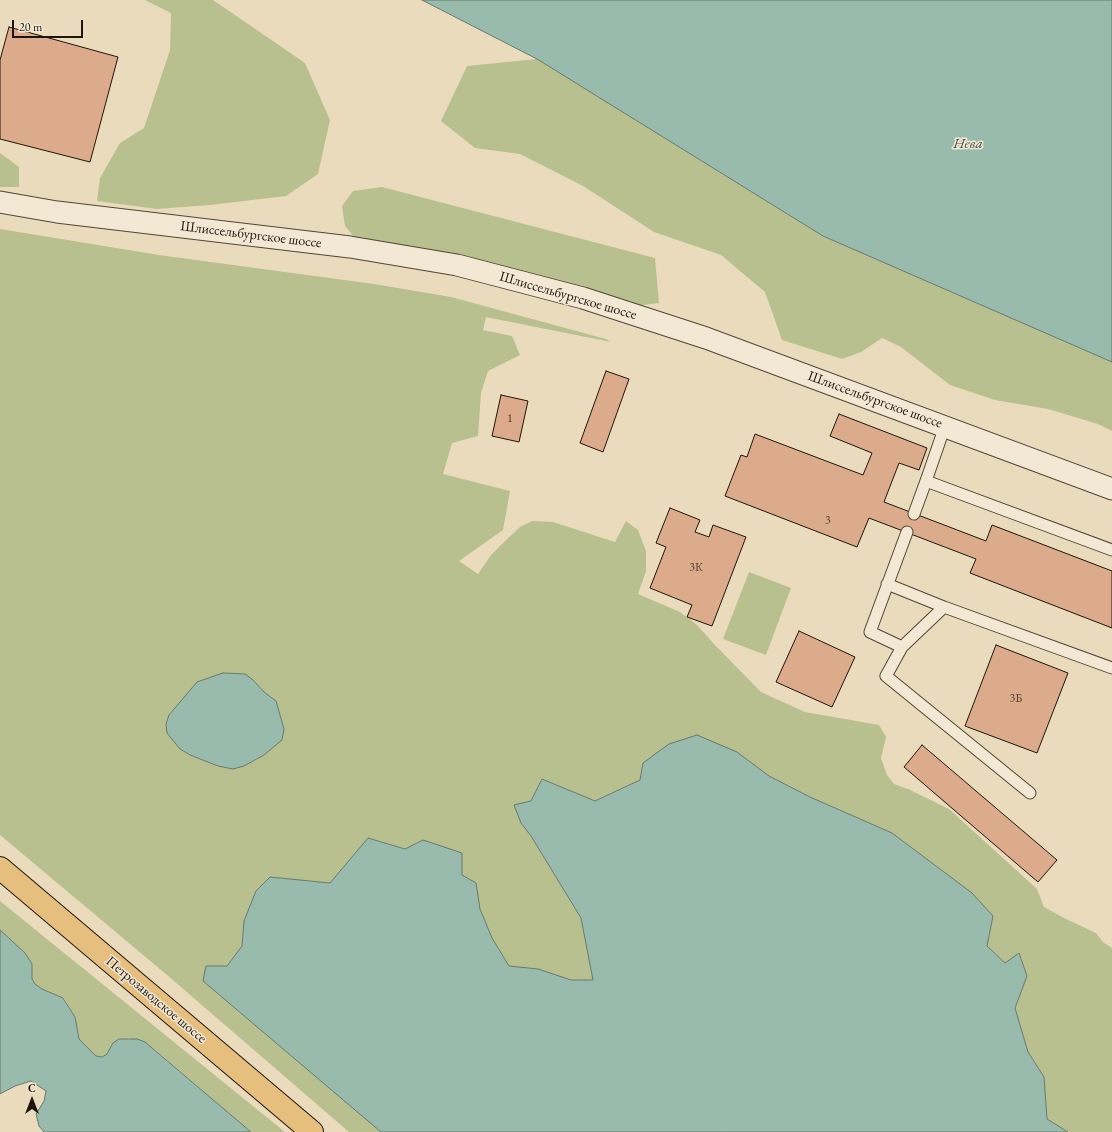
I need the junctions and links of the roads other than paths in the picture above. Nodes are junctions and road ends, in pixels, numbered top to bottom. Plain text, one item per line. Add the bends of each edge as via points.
1 (0, 202) edge
2 (945, 426) junction
3 (926, 481) junction
4 (1112, 488) edge
5 (914, 514) dead end
6 (906, 532) dead end
7 (1112, 550) edge
8 (887, 584) junction
9 (944, 607) junction
10 (902, 647) junction
11 (1112, 668) edge
12 (1030, 793) dead end
13 (0, 868) edge
14 (312, 1132) edge

1 - 2 street, Шлиссельбургское шоссе via 57,212 350,247 457,265 583,298 706,338
2 - 3 lane
2 - 4 street, Шлиссельбургское шоссе
3 - 5 lane
3 - 7 lane
6 - 8 lane
8 - 9 lane
8 - 10 lane via 870,632
9 - 10 lane
9 - 11 lane
10 - 12 lane via 886,676
13 - 14 main road, Петрозаводское шоссе

